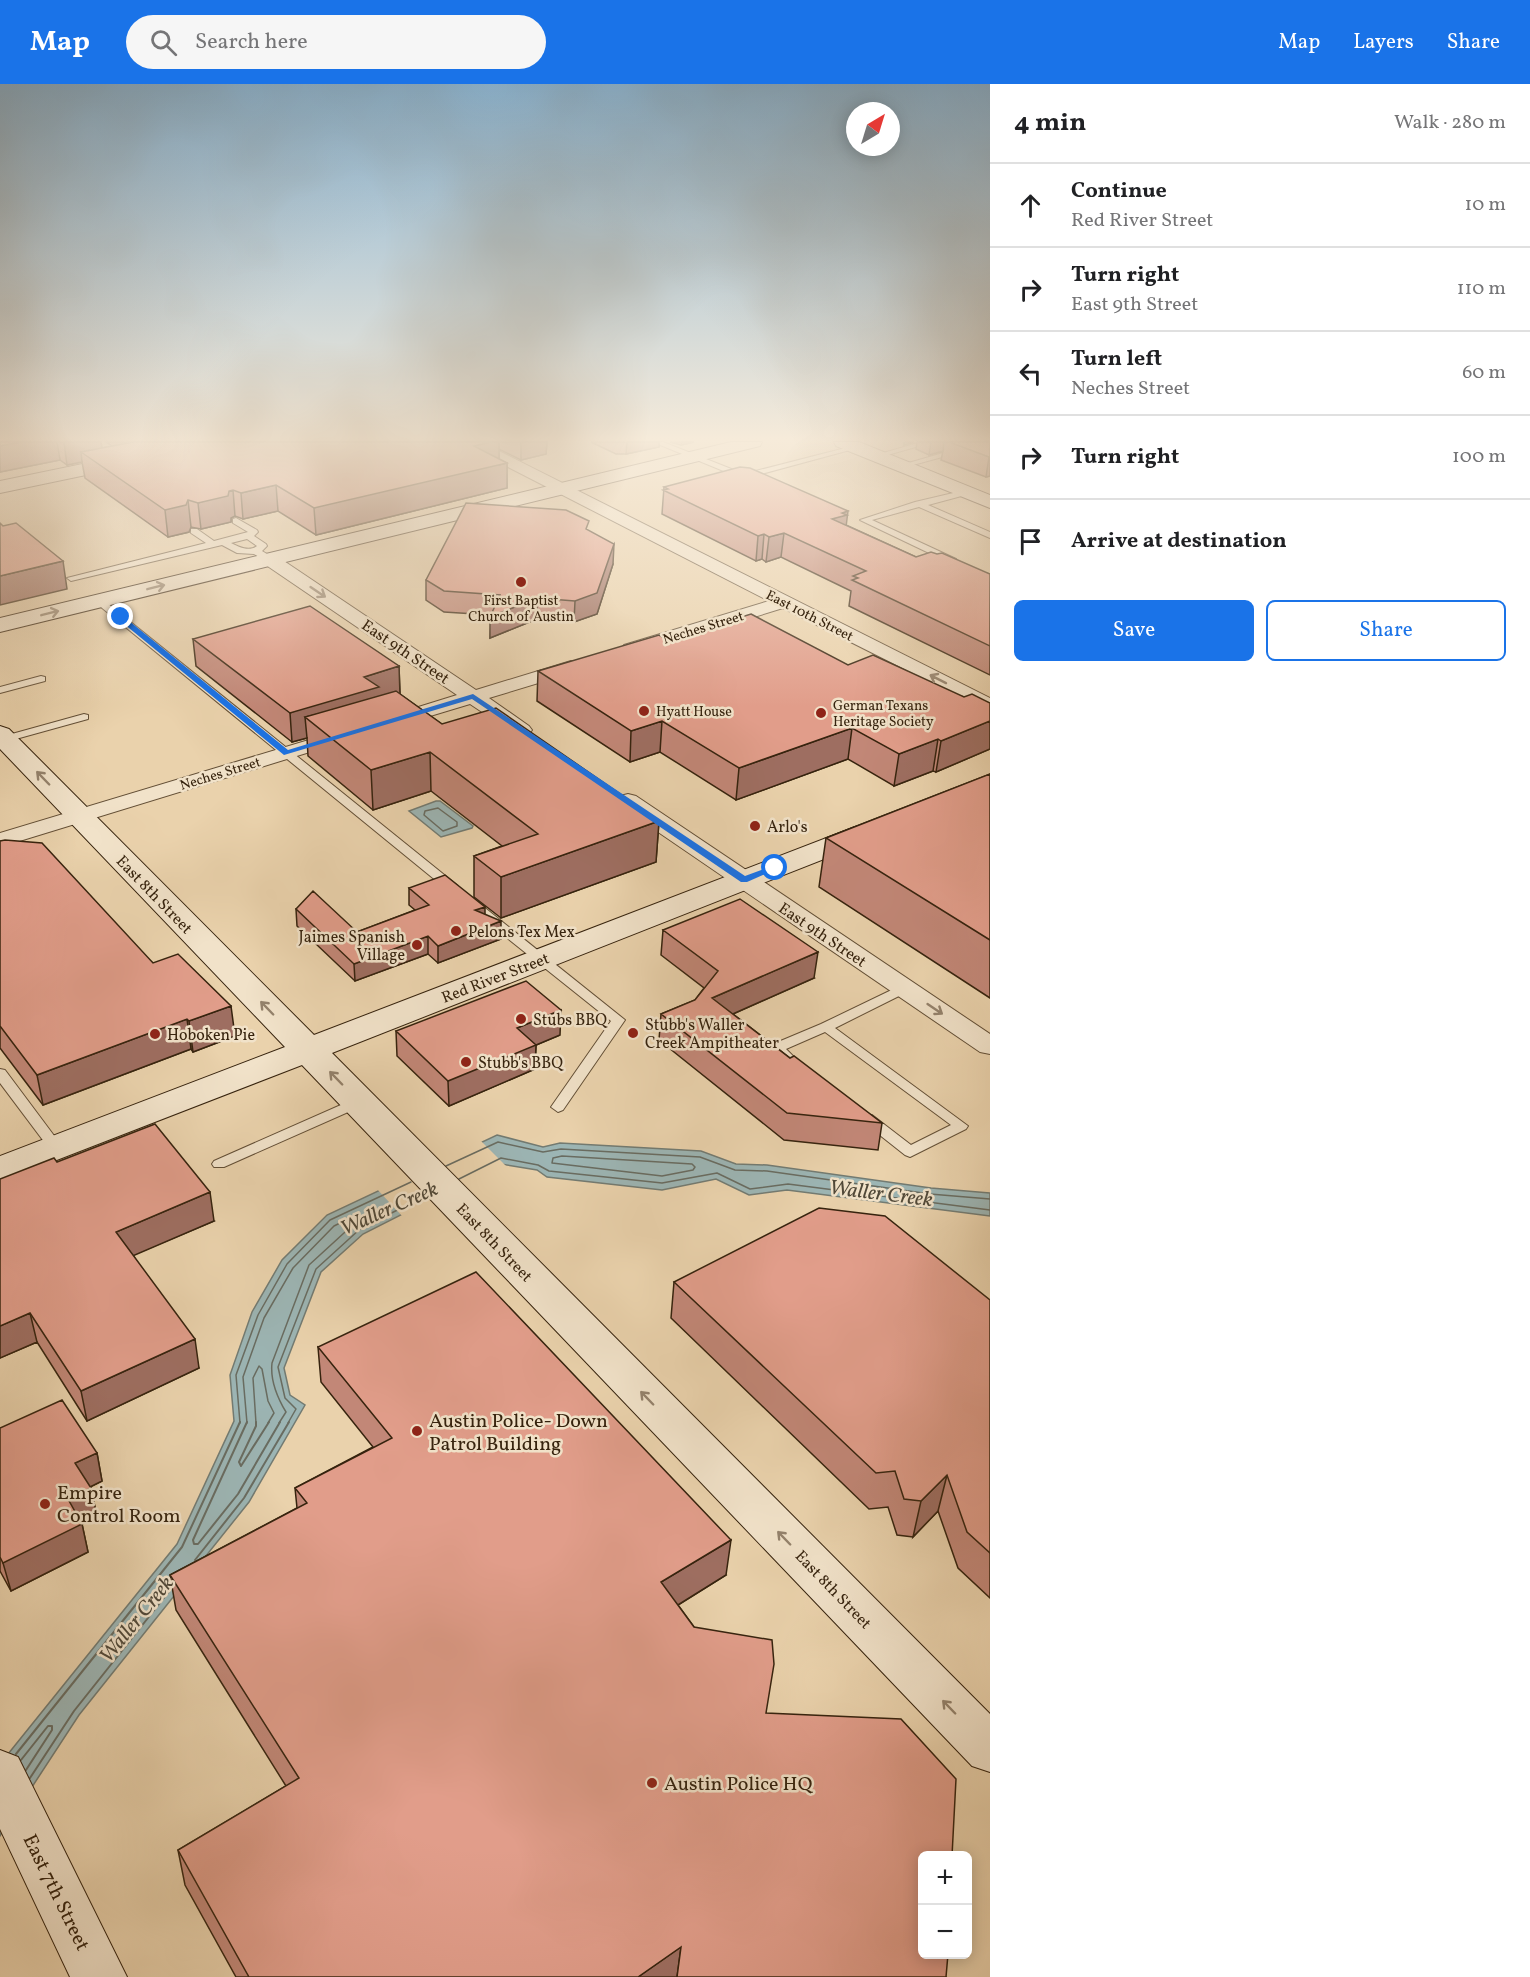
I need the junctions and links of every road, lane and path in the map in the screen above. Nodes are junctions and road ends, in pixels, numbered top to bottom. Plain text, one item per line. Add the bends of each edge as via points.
1 (251, 530) edge
2 (372, 530) edge
3 (645, 530) edge
4 (884, 530) edge
5 (194, 531) edge
6 (248, 536) junction
7 (223, 542) junction
8 (212, 544) junction
9 (262, 555) junction
10 (958, 563) edge
11 (70, 578) dead end
12 (99, 601) junction
13 (785, 602) junction
14 (0, 625) edge
15 (618, 653) edge
16 (583, 663) edge
17 (41, 679) dead end
18 (0, 690) edge
19 (473, 696) junction
20 (990, 706) edge
21 (84, 717) dead end
22 (2, 736) edge
23 (541, 743) edge
24 (287, 753) junction
25 (608, 788) edge
26 (80, 816) junction
27 (890, 823) edge
28 (0, 840) edge
29 (744, 880) junction
30 (540, 959) junction
31 (904, 988) junction
32 (826, 1027) junction
33 (990, 1047) edge
34 (308, 1050) junction
35 (803, 1069) edge
36 (0, 1073) edge
37 (359, 1102) junction
38 (558, 1107) dead end
39 (856, 1110) edge
40 (56, 1148) junction
41 (219, 1164) dead end
42 (0, 1170) edge
43 (990, 1749) edge
44 (0, 1774) edge
45 (99, 1977) edge

1 - 6 lane via 254,532
2 - 9 main road
3 - 13 street, East 10th Street
4 - 10 lane
5 - 8 lane
6 - 7 lane
6 - 9 lane via 263,546
7 - 8 lane
7 - 9 lane via 240,551
8 - 11 lane
12 -> 9 main road
9 -> 19 street, East 9th Street
14 -> 12 main road
12 - 24 lane
13 - 15 street, Neches Street
20 -> 13 street, East 10th Street
16 - 19 street, Neches Street
17 - 18 lane
19 - 23 street, East 9th Street
19 - 24 street, Neches Street
21 - 22 lane
26 -> 22 main road, East 8th Street
24 - 26 street, Neches Street
24 - 30 lane
25 - 29 street, East 9th Street
26 - 28 street, Neches Street
34 -> 26 main road, East 8th Street
27 - 29 main road, Red River Street
29 - 30 main road, Red River Street
29 - 31 street, East 9th Street
30 - 34 main road, Red River Street
30 - 38 lane via 618,1020
31 - 32 lane
31 -> 33 street, East 9th Street
32 - 35 lane via 776,1048
32 - 39 lane via 961,1126 910,1152
37 -> 34 main road, East 8th Street
34 - 40 main road, Red River Street
36 - 40 lane
37 - 41 lane
43 -> 37 main road, East 8th Street
40 - 42 main road, Red River Street
44 - 45 main road, East 7th Street

